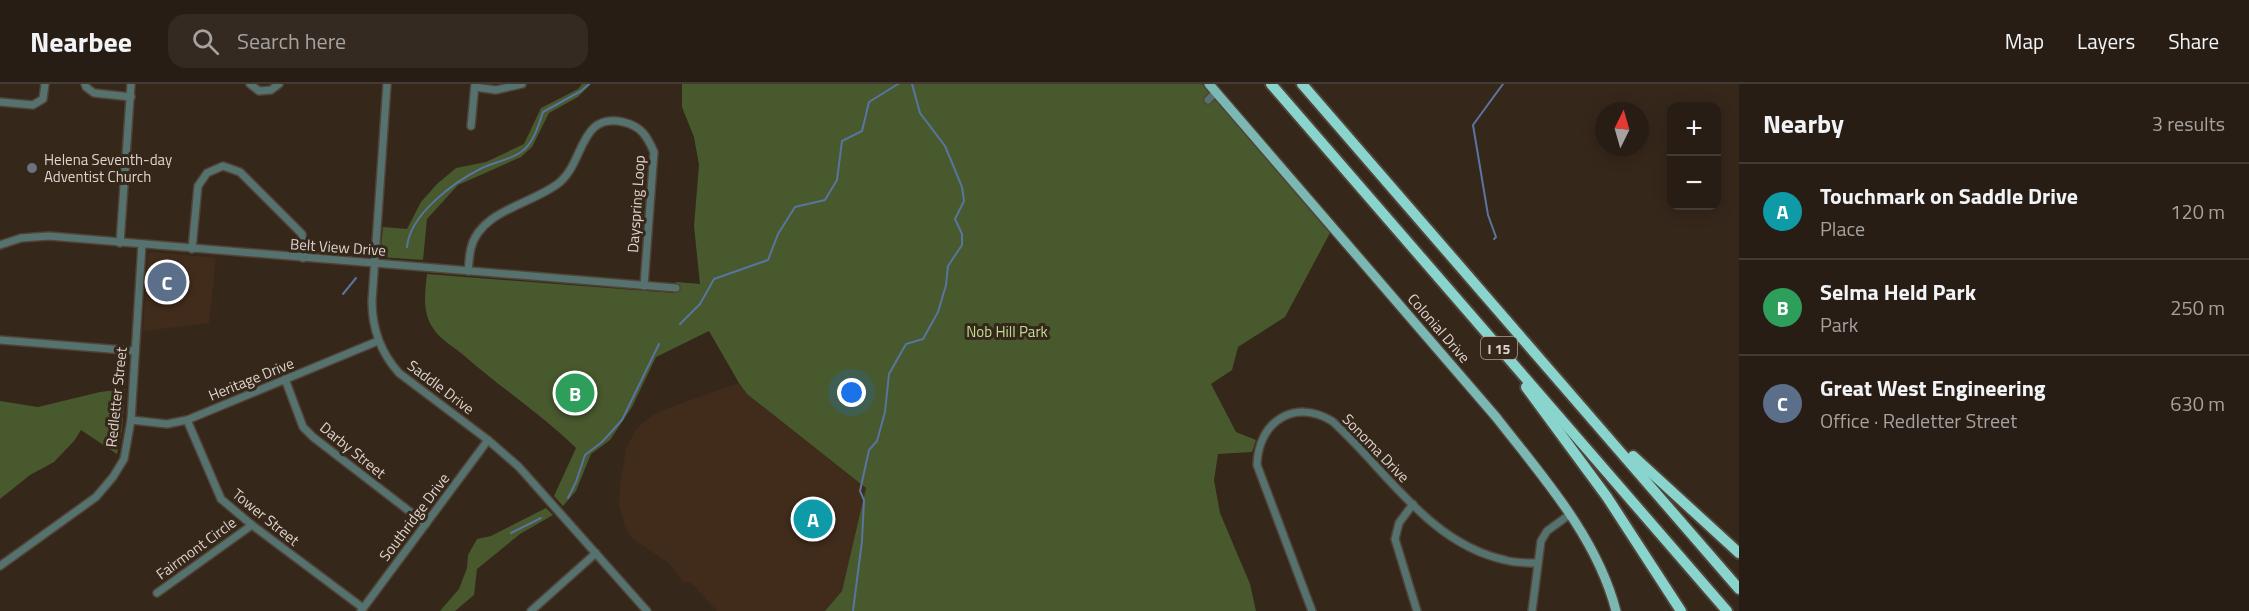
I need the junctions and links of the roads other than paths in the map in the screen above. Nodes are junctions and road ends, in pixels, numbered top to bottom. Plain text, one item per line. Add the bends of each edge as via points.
1 (45, 84) edge
2 (86, 84) edge
3 (131, 84) edge
4 (250, 84) edge
5 (279, 84) edge
6 (387, 84) edge
7 (522, 84) edge
8 (1209, 84) edge
9 (1271, 84) edge
10 (1302, 84) edge
11 (475, 86) edge
12 (1216, 93) junction
13 (131, 96) junction
14 (1208, 100) dead end
15 (0, 102) edge
16 (471, 126) dead end
17 (120, 243) junction
18 (0, 244) edge
19 (142, 244) junction
20 (192, 249) junction
21 (303, 258) junction
22 (374, 263) junction
23 (468, 271) junction
24 (644, 286) junction
25 (676, 288) dead end
26 (0, 340) edge
27 (378, 341) junction
28 (1498, 347) junction
29 (135, 351) junction
30 (1552, 373) junction
31 (285, 379) junction
32 (130, 420) junction
33 (187, 420) junction
34 (488, 440) junction
35 (1413, 504) junction
36 (1569, 515) junction
37 (426, 524) junction
38 (252, 525) junction
39 (596, 553) junction
40 (1739, 553) edge
41 (1537, 563) junction
42 (0, 566) edge
43 (1739, 589) edge
44 (157, 593) dead end
45 (362, 609) edge
46 (531, 611) edge
47 (647, 611) edge
48 (1312, 611) edge
49 (1417, 611) edge
50 (1532, 611) edge
51 (1616, 611) edge
52 (1681, 611) edge
53 (1727, 611) edge

1 - 15 street via 43,99 33,105
2 - 13 street via 94,93
3 - 13 street
4 - 5 street via 259,91 271,90
6 - 22 street, Saddle Drive
7 - 11 street via 496,90
8 - 12 main road, Colonial Drive
9 - 28 highway, I 15
10 - 30 highway, I 15
11 - 16 street
12 - 14 street
12 - 36 main road, Colonial Drive via 1496,417
13 - 17 street
17 - 18 street, Belt View Drive via 49,236
17 - 19 street, Belt View Drive
19 - 20 street, Belt View Drive
19 - 29 street, Redletter Street
20 - 21 street, Belt View Drive
20 - 21 street via 198,186 207,173 223,166 240,172 302,234
21 - 22 street, Belt View Drive
22 - 23 street, Belt View Drive
22 - 27 street, Saddle Drive via 372,316
23 - 24 street, Belt View Drive
23 - 24 street, Dayspring Loop via 471,246 483,227 566,177 587,136 599,124 612,120 635,125 646,134 654,152
24 - 25 street, Belt View Drive
26 - 29 street
27 - 31 street, Heritage Drive
27 - 34 street, Saddle Drive via 399,373
28 - 52 highway via 1607,497
28 - 53 highway, I 15
29 - 32 street, Redletter Street
30 - 40 highway via 1582,399 1640,464
30 - 43 highway, I 15
31 - 33 street, Heritage Drive
31 - 37 street, Darby Street via 303,427
32 - 33 street, Heritage Drive via 167,424
32 - 42 street, Redletter Street via 124,459 96,497
33 - 38 street, Tower Street via 221,499
34 - 37 street, Southridge Drive
34 - 39 street, Saddle Drive via 519,467
35 - 41 street, Sonoma Drive via 1462,543 1499,559
35 - 48 street, Sonoma Drive via 1321,414 1293,412 1274,422 1260,445 1257,465
35 - 49 street via 1399,523 1395,538
36 - 41 street via 1547,531
36 - 51 main road, Colonial Drive via 1594,556
37 - 45 street, Southridge Drive
38 - 44 street, Fairmont Circle
38 - 45 street, Tower Street
39 - 46 street
39 - 47 street, Saddle Drive
41 - 50 street

